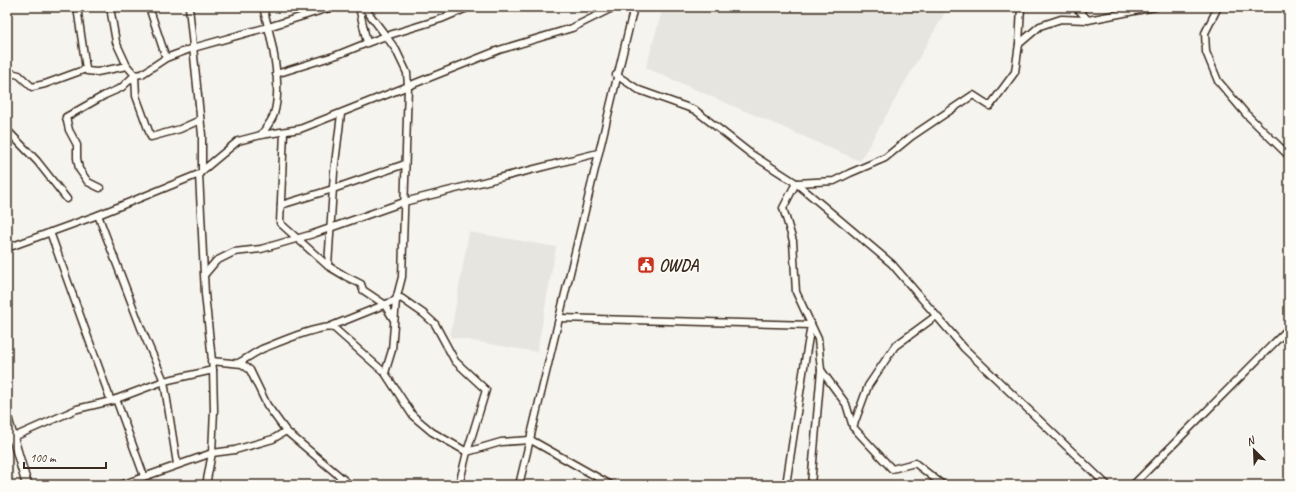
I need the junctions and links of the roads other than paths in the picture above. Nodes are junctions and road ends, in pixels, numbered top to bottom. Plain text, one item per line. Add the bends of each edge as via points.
1 (77, 7) edge
2 (110, 7) edge
3 (149, 7) edge
4 (189, 7) edge
5 (263, 7) edge
6 (332, 7) edge
7 (359, 7) edge
8 (364, 7) edge
9 (469, 7) edge
10 (614, 7) edge
11 (627, 7) edge
12 (1021, 7) edge
13 (1076, 7) edge
14 (1155, 7) edge
15 (1218, 7) edge
16 (632, 9) edge
17 (1088, 20) junction
18 (268, 27) junction
19 (386, 36) junction
20 (367, 43) junction
21 (1019, 44) junction
22 (193, 48) junction
23 (166, 58) junction
24 (127, 66) junction
25 (86, 69) junction
26 (7, 72) edge
27 (276, 74) junction
28 (135, 75) junction
29 (616, 75) junction
30 (408, 86) junction
31 (341, 114) junction
32 (200, 120) junction
33 (7, 130) edge
34 (284, 132) junction
35 (261, 135) junction
36 (598, 153) junction
37 (1289, 156) edge
38 (405, 164) junction
39 (200, 172) junction
40 (796, 183) junction
41 (100, 188) dead end
42 (333, 189) junction
43 (67, 199) dead end
44 (404, 202) junction
45 (281, 205) junction
46 (98, 215) junction
47 (331, 228) junction
48 (50, 232) junction
49 (298, 239) junction
50 (7, 248) edge
51 (328, 266) junction
52 (204, 274) junction
53 (396, 300) junction
54 (384, 304) junction
55 (936, 316) junction
56 (558, 318) junction
57 (394, 320) junction
58 (811, 325) junction
59 (329, 326) junction
60 (1289, 328) edge
61 (211, 361) junction
62 (238, 363) junction
63 (213, 370) junction
64 (821, 370) junction
65 (385, 373) junction
66 (164, 381) junction
67 (114, 400) junction
68 (7, 417) edge
69 (853, 427) junction
70 (286, 432) junction
71 (10, 439) edge
72 (531, 440) junction
73 (467, 452) junction
74 (212, 453) junction
75 (177, 464) junction
76 (144, 476) junction
77 (27, 485) edge
78 (121, 485) edge
79 (206, 485) edge
80 (350, 485) edge
81 (459, 485) edge
82 (519, 485) edge
83 (610, 485) edge
84 (786, 485) edge
85 (811, 485) edge
86 (943, 485) edge
87 (1107, 485) edge
88 (1133, 485) edge

1 - 25 street
2 - 24 street via 116,42
3 - 23 street
4 - 22 street
5 - 18 street
6 - 18 street
7 - 20 street
8 - 19 street
9 - 19 street via 441,19
10 - 30 street via 572,28 499,50
11 - 16 street
12 - 21 street
13 - 17 street
14 - 17 street
15 - 37 street via 1204,33 1206,52 1218,81 1246,114
16 - 29 street
17 - 21 street via 1061,19 1040,26
18 - 22 street
18 - 27 street
19 - 20 street
19 - 30 street via 407,73
20 - 27 street
21 - 40 street via 1015,72 990,106 973,95 912,136 885,158 834,181
22 - 23 street
22 - 32 street
23 - 28 street via 142,74
24 - 25 street via 97,72
24 - 28 street
25 - 26 street via 32,87 20,75
27 - 35 street via 278,87 274,115
28 - 32 street via 136,96 151,137
28 - 41 street via 121,88 66,117 77,145 79,169 88,182
29 - 36 street
29 - 40 street via 639,90 694,110 752,154
30 - 31 street
30 - 38 street
31 - 34 street via 300,130
31 - 42 street
32 - 39 street
33 - 43 street via 37,161
34 - 35 street
34 - 45 street
35 - 39 street via 238,141
36 - 44 street
36 - 56 street
38 - 42 street
38 - 44 street
39 - 46 street
39 - 52 street
40 - 55 street via 892,264
40 - 58 street via 783,208 793,241 796,292
42 - 45 street
42 - 47 street
44 - 47 street
44 - 53 street via 402,277
45 - 49 street via 280,223
46 - 48 street
46 - 66 street
47 - 49 street
47 - 51 street
48 - 50 street
48 - 67 street
49 - 51 street
49 - 52 street via 261,249 234,252 216,261
51 - 54 street via 361,284 363,290
52 - 61 street
53 - 54 street
53 - 57 street
53 - 73 street via 401,298 435,324 455,361 486,390
54 - 57 street
54 - 59 street
55 - 69 street via 895,346 868,386
55 - 87 street via 964,348
56 - 58 street
56 - 72 street
57 - 65 street via 392,350
58 - 64 street via 818,339
58 - 84 street
59 - 62 street via 262,349
59 - 65 street
60 - 88 street
61 - 62 street
61 - 63 street
62 - 70 street via 250,370 267,405
63 - 66 street
63 - 74 street
64 - 69 street via 846,404
64 - 85 street
65 - 73 street via 413,416 432,432
66 - 67 street
66 - 75 street
67 - 71 street via 77,409
67 - 76 street
68 - 71 main road
69 - 86 street via 892,469 915,463
70 - 74 street via 273,439 235,450
70 - 80 street
71 - 77 main road
72 - 73 street via 501,442
72 - 82 street
72 - 83 street
73 - 81 street
74 - 75 street
74 - 79 street
75 - 76 street
76 - 78 street

